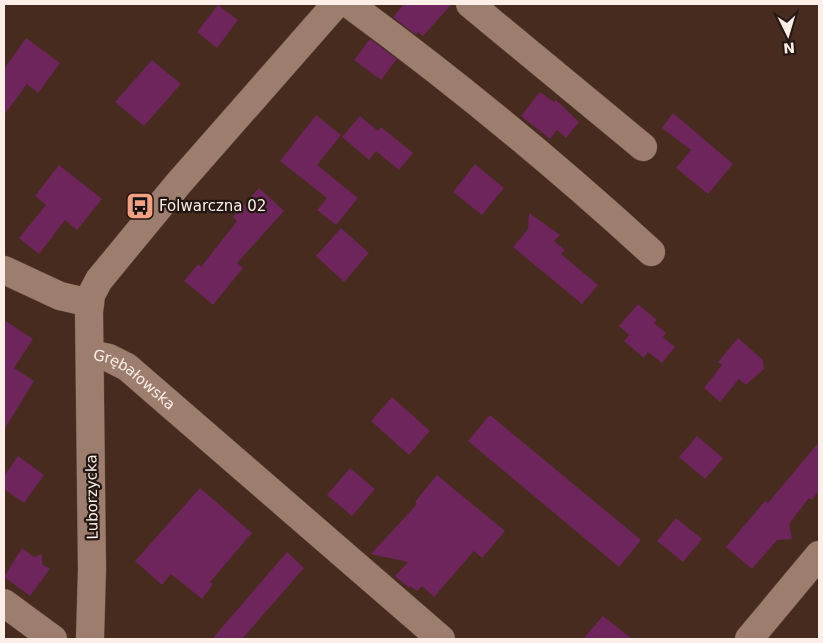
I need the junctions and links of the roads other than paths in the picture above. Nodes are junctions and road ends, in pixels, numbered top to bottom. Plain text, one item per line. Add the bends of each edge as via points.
1 (336, 4) edge
2 (349, 4) edge
3 (470, 4) edge
4 (643, 147) dead end
5 (651, 252) dead end
6 (4, 270) edge
7 (90, 303) junction
8 (90, 354) junction
9 (819, 556) edge
10 (4, 603) edge
11 (53, 639) edge
12 (90, 639) edge
13 (441, 639) edge
14 (749, 639) edge

1 - 7 street, Grębałowska via 140,230 99,280
2 - 5 street via 412,50 574,181
3 - 4 street
6 - 7 street via 60,296
7 - 8 street, Grębałowska
8 - 12 street, Luborzycka
8 - 13 street, Grębałowska via 109,358 127,367
9 - 14 street
10 - 11 street

